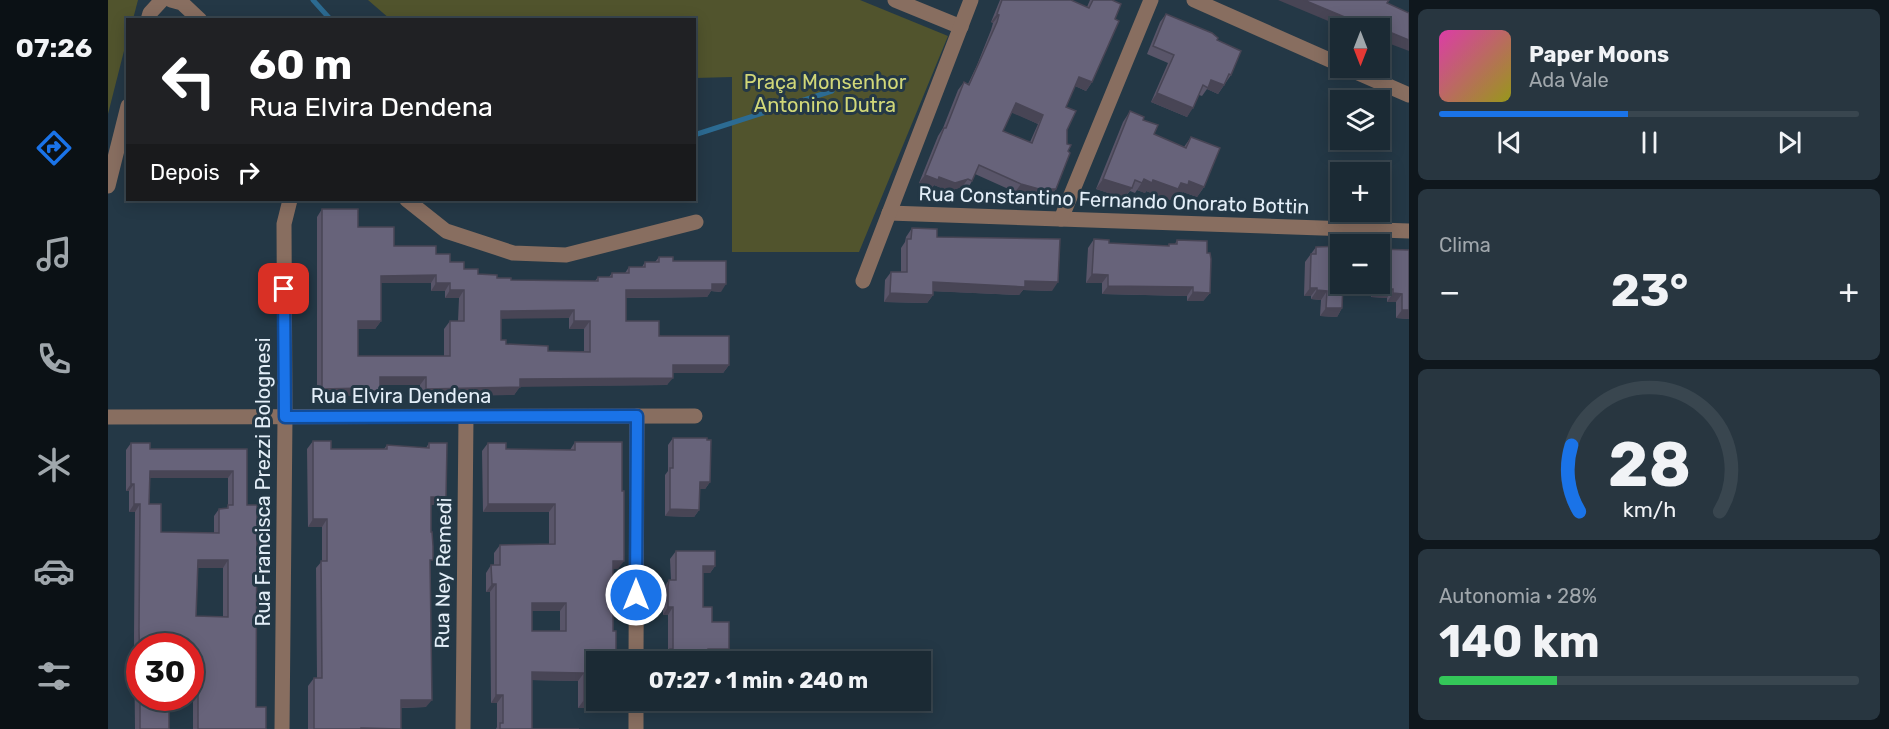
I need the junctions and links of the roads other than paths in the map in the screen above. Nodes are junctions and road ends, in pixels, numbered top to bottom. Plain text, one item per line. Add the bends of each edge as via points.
1 (162, 0) edge
2 (171, 0) edge
3 (895, 0) edge
4 (971, 0) edge
5 (1151, 0) edge
6 (1194, 0) edge
7 (149, 18) edge
8 (198, 18) edge
9 (961, 27) junction
10 (1330, 60) edge
11 (1370, 78) edge
12 (1409, 95) edge
13 (126, 114) edge
14 (108, 186) edge
15 (290, 201) edge
16 (408, 201) edge
17 (889, 213) junction
18 (1061, 219) junction
19 (696, 222) dead end
20 (1409, 231) edge
21 (863, 281) dead end
22 (637, 416) junction
23 (695, 416) dead end
24 (108, 417) edge
25 (285, 417) junction
26 (466, 417) junction
27 (636, 651) edge
28 (636, 711) edge
29 (282, 729) edge
30 (463, 729) edge
31 (636, 729) edge

1 - 7 street
2 - 8 street via 182,3
3 - 9 street
4 - 9 street
5 - 18 street
6 - 10 street
9 - 17 street
11 - 12 street
13 - 14 street
15 - 25 street, Rua Francisca Prezzi Bolognesi via 284,224
16 - 19 street via 446,231 513,253 566,255
17 - 18 street, Rua Constantino Fernando Onorato Bottin
17 - 21 street
18 - 20 street, Rua Constantino Fernando Onorato Bottin
22 - 23 street, Rua Elvira Dendena
22 - 26 street, Rua Elvira Dendena
22 - 27 street
24 - 25 street, Rua Elvira Dendena
25 - 26 street, Rua Elvira Dendena
25 - 29 street, Rua Francisca Prezzi Bolognesi
26 - 30 street, Rua Ney Remedi
28 - 31 street

